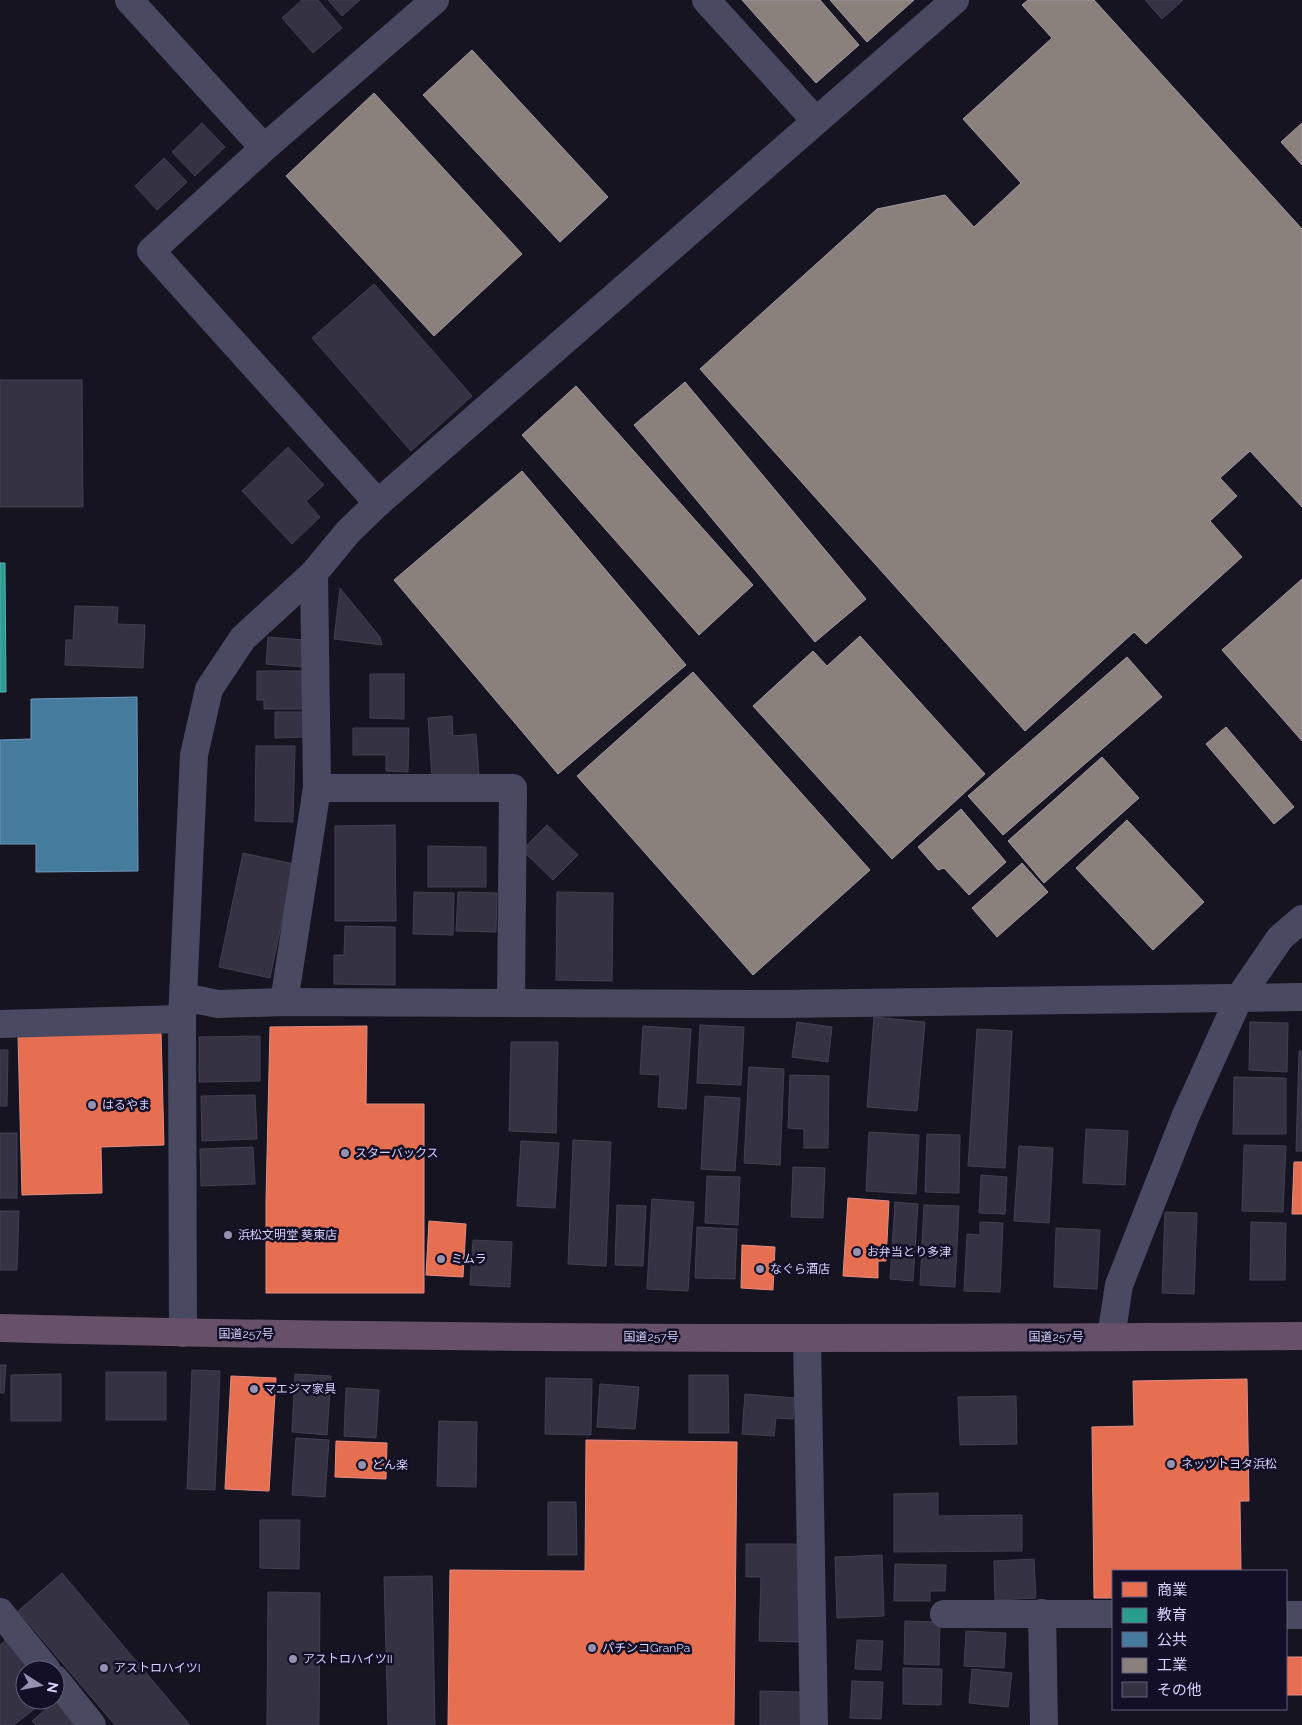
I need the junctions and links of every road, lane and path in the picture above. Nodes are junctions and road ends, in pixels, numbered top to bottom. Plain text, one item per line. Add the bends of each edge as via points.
1 (129, 0) edge
2 (706, 0) edge
3 (955, 0) edge
4 (420, 5) edge
5 (816, 121) junction
6 (264, 148) junction
7 (378, 503) junction
8 (314, 573) junction
9 (318, 788) junction
10 (1302, 919) edge
11 (1302, 997) edge
12 (1239, 998) junction
13 (284, 1002) junction
14 (511, 1002) junction
15 (183, 1008) junction
16 (0, 1024) edge
17 (0, 1328) edge
18 (183, 1334) junction
19 (1302, 1336) edge
20 (1112, 1337) junction
21 (807, 1338) junction
22 (0, 1612) edge
23 (1042, 1613) junction
24 (944, 1614) dead end
25 (1112, 1614) edge
26 (1287, 1615) edge
27 (1302, 1615) edge
28 (40, 1660) edge
29 (65, 1691) edge
30 (92, 1725) edge
31 (814, 1725) edge
32 (1044, 1725) edge

1 - 6 street
2 - 5 street
3 - 5 street
4 - 6 street
5 - 7 street
6 - 7 street via 151,251
7 - 8 street via 348,532
8 - 9 street
8 - 15 street via 243,638 209,689 194,755
9 - 13 street
9 - 14 street via 513,788
10 - 12 street via 1280,938
11 - 12 street
12 - 14 street via 781,1004
12 - 20 street via 1186,1115 1119,1285
13 - 14 street
13 - 15 street
15 - 16 street
15 - 18 street
17 - 18 highway, 国道257号
18 - 21 highway, 国道257号
19 - 20 highway, 国道257号
20 - 21 highway, 国道257号
21 - 31 street
22 - 28 street
23 - 24 street
23 - 25 street
23 - 32 street
26 - 27 street
29 - 30 street

